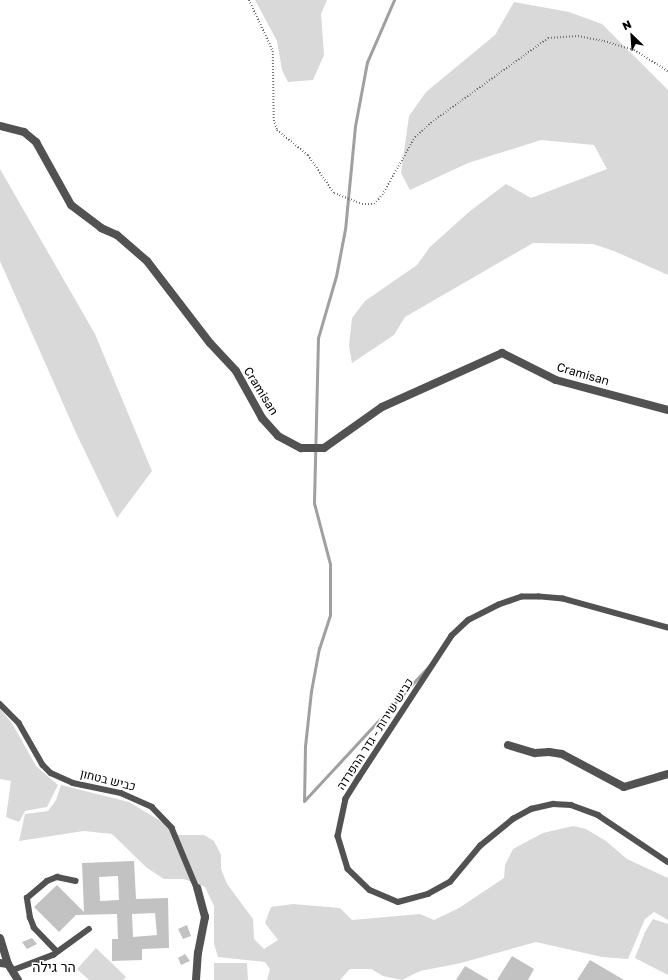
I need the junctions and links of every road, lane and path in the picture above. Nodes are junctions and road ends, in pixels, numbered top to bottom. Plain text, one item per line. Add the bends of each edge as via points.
1 (249, 0) edge
2 (668, 71) edge
3 (0, 126) edge
4 (668, 410) edge
5 (668, 628) edge
6 (0, 704) edge
7 (508, 745) dead end
8 (668, 774) edge
9 (668, 862) edge
10 (76, 880) dead end
11 (197, 888) joint
12 (89, 929) dead end
13 (0, 938) edge
14 (57, 952) junction
15 (7, 966) edge
16 (18, 980) edge
17 (196, 980) edge

1 - 2 path via 273,51 274,120 277,130 308,155 334,193 362,204 374,204 382,195 415,137 433,121 548,38 578,36 604,41 634,50
3 - 4 street, Cramisan via 24,132 36,142 71,205 100,228 117,234 147,261 210,343 236,371 262,418 278,436 301,448 324,448 382,407 502,353 556,380
5 - 9 lane, כביש שירות - גדר ההפרדה via 562,600 539,597 522,597 469,620 452,636 346,799 338,836 348,869 370,890 398,902 428,894 450,882 480,846 513,819 531,809 553,804 571,805 598,814
6 - 11 lane, כביש בטחון via 19,723 43,765 51,773 73,783 121,793 152,807 172,828
7 - 8 street via 535,753 562,754 624,787
10 - 14 lane via 57,877 47,881 27,898 34,928
11 - 17 street via 205,917
12 - 14 lane
13 - 15 street
14 - 15 lane
15 - 16 street

